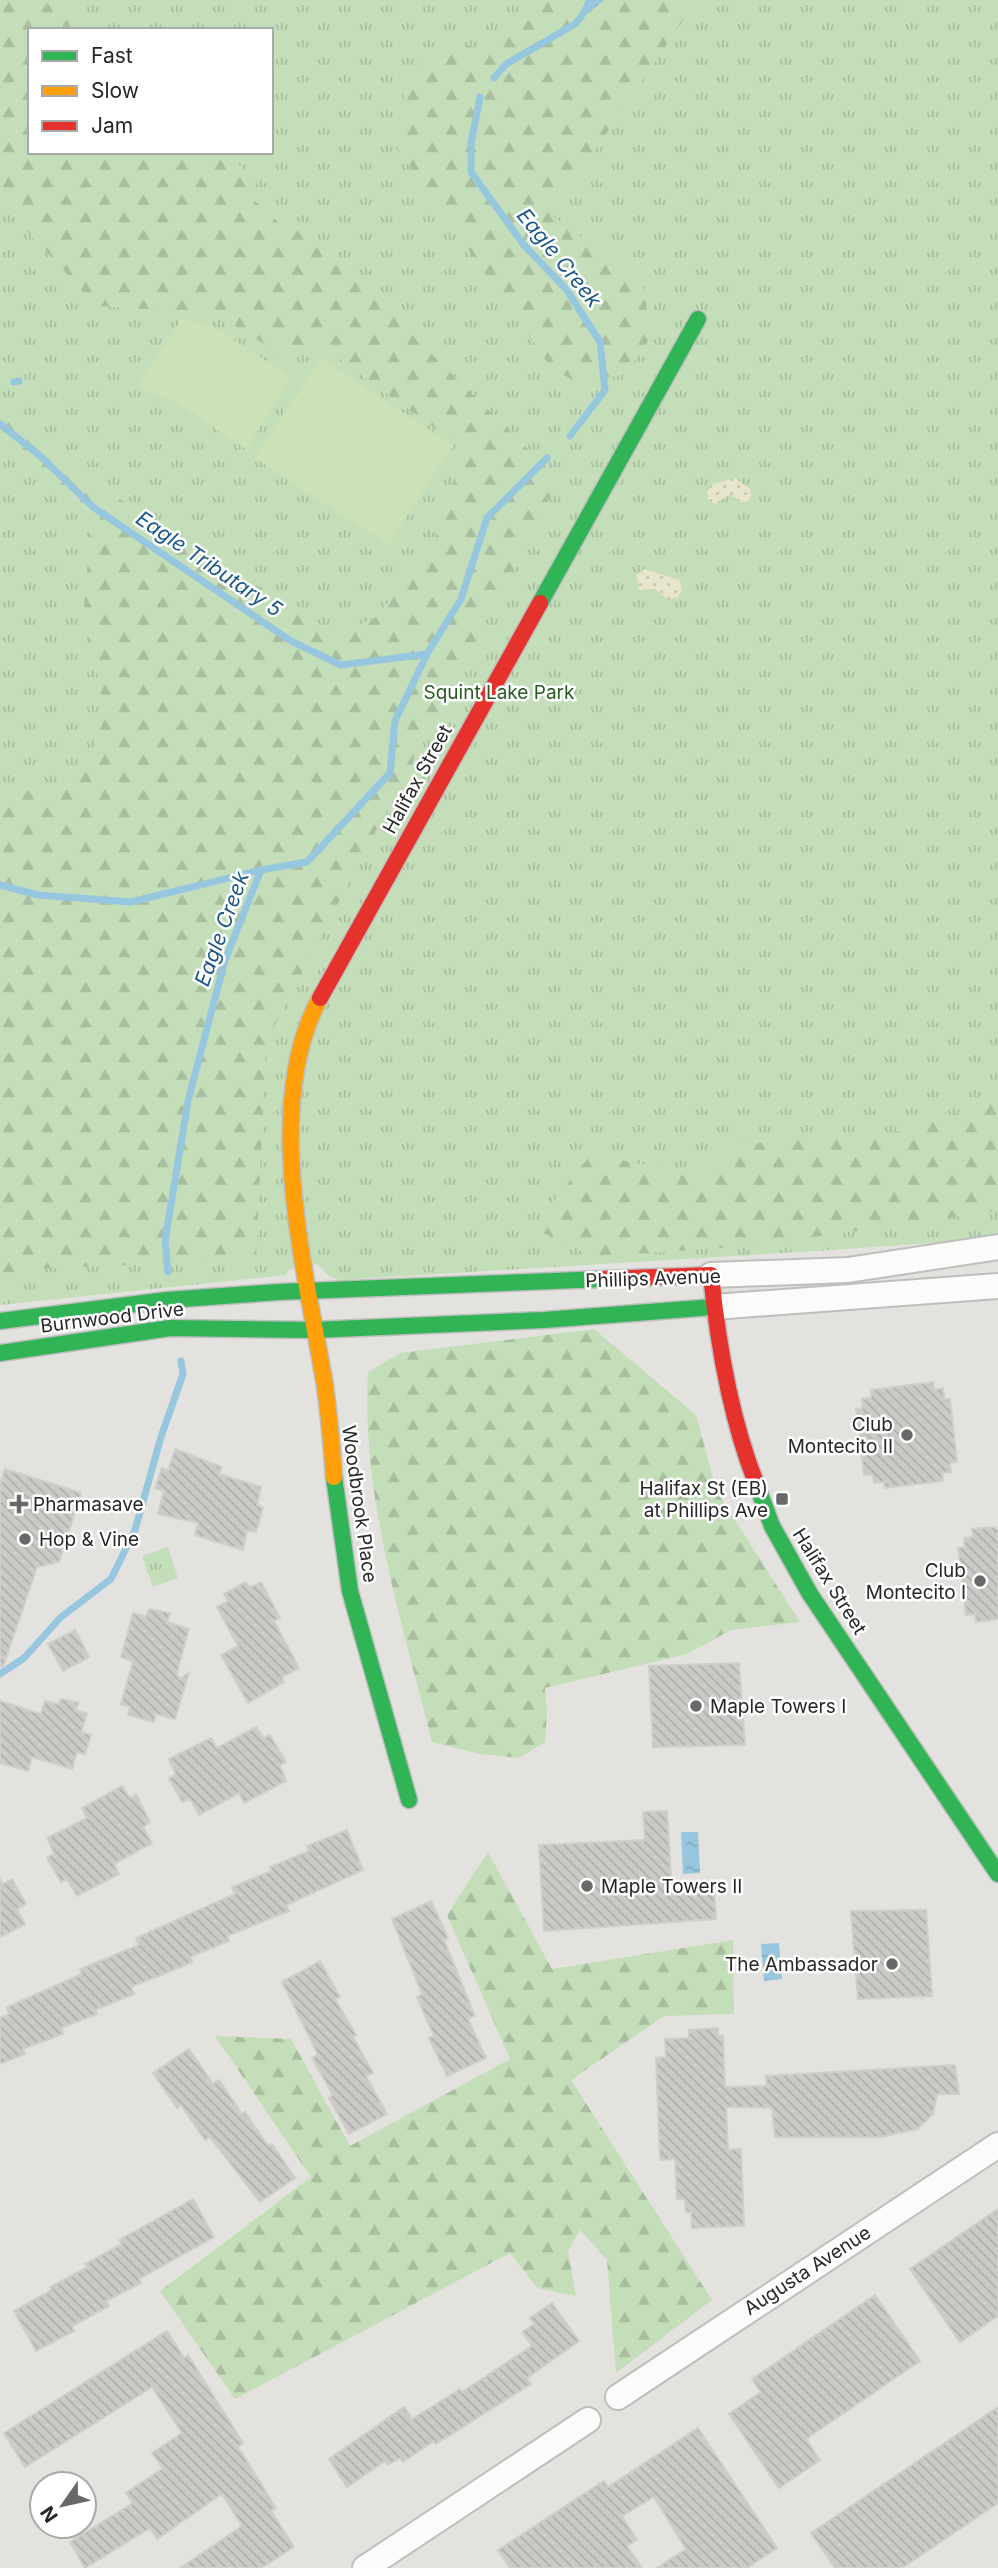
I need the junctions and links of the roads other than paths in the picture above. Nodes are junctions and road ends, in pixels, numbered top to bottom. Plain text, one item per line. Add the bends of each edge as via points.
1 (698, 319) dead end
2 (998, 1247) edge
3 (711, 1275) junction
4 (998, 1286) edge
5 (306, 1293) junction
6 (714, 1307) junction
7 (0, 1321) edge
8 (313, 1330) junction
9 (0, 1353) edge
10 (409, 1800) dead end
11 (998, 1874) edge
12 (998, 2145) edge
13 (618, 2397) dead end
14 (588, 2420) dead end
15 (365, 2568) edge

1 - 5 street, Halifax Street via 317,1002 298,1060 293,1128 299,1254
2 - 3 street, Phillips Avenue via 848,1270
3 - 5 street, Phillips Avenue
3 - 6 street, Halifax Street
4 - 6 street, Phillips Avenue
5 - 7 street, Burnwood Drive via 167,1300
5 - 8 street, Woodbrook Place
6 - 8 street, Phillips Avenue
6 - 11 street, Halifax Street via 741,1445 772,1526 810,1594
8 - 9 street, Burnwood Drive via 170,1328
8 - 10 street, Woodbrook Place via 321,1363 344,1561
12 - 13 street, Augusta Avenue
14 - 15 street

